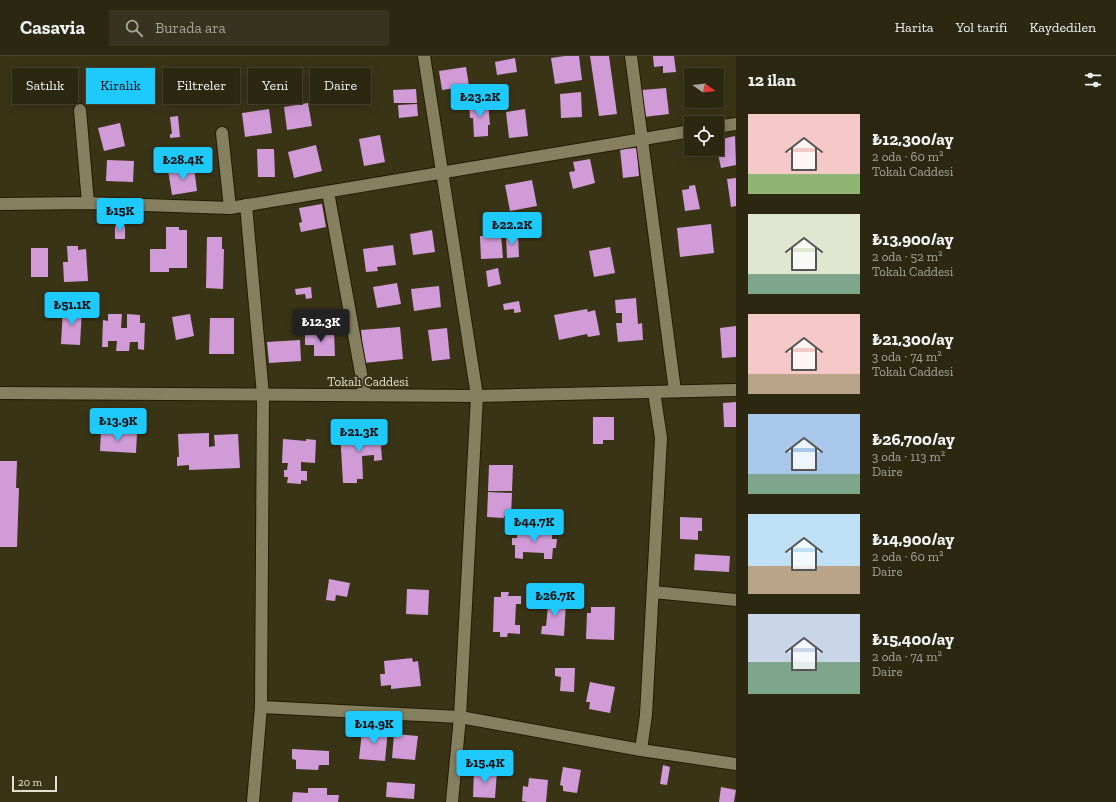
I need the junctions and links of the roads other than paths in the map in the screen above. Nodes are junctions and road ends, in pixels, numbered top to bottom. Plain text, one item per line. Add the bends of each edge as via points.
1 (424, 56) edge
2 (631, 56) edge
3 (80, 110) dead end
4 (736, 124) edge
5 (724, 126) edge
6 (684, 132) edge
7 (222, 133) dead end
8 (642, 139) junction
9 (442, 172) junction
10 (328, 192) junction
11 (88, 203) junction
12 (0, 204) edge
13 (246, 206) junction
14 (230, 208) junction
15 (736, 390) edge
16 (675, 391) junction
17 (654, 392) junction
18 (0, 393) edge
19 (263, 394) junction
20 (365, 395) junction
21 (477, 396) junction
22 (653, 592) junction
23 (736, 600) edge
24 (261, 707) junction
25 (460, 717) junction
26 (641, 750) junction
27 (736, 764) edge
28 (253, 802) edge
29 (452, 802) edge

1 - 9 street
2 - 8 street
3 - 11 street
4 - 5 street
6 - 8 street
7 - 14 street
8 - 9 street
8 - 16 street
9 - 10 street
9 - 21 street
10 - 13 street
10 - 20 street
11 - 12 street
11 - 14 street
13 - 14 street
13 - 19 street
15 - 16 street, Tokalı Caddesi
16 - 17 street, Tokalı Caddesi
17 - 21 street, Tokalı Caddesi
17 - 22 street via 661,438
18 - 19 street, Tokalı Caddesi
19 - 20 street, Tokalı Caddesi
19 - 24 street
20 - 21 street, Tokalı Caddesi
21 - 25 street
22 - 23 street
22 - 26 street via 646,715
24 - 25 street
24 - 28 street
25 - 26 street
25 - 29 street
26 - 27 street

